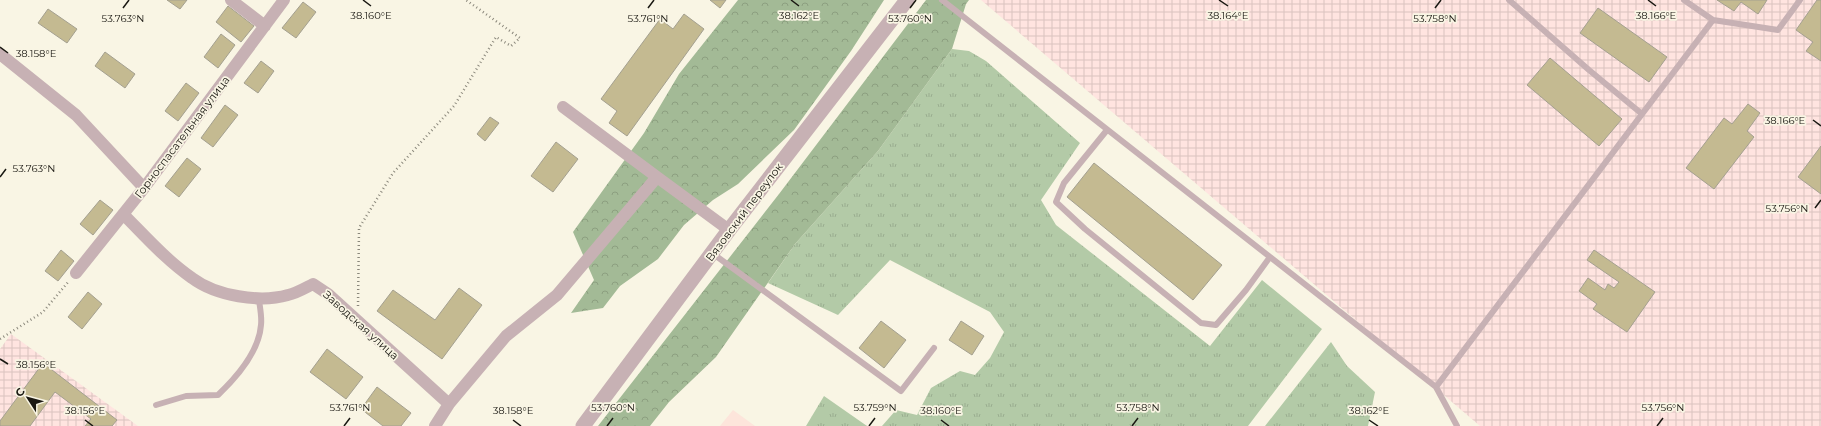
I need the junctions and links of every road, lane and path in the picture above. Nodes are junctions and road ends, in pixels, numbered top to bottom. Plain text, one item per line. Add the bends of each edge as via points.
1 (231, 0) edge
2 (284, 0) edge
3 (466, 0) edge
4 (908, 0) edge
5 (942, 0) edge
6 (1509, 0) edge
7 (1684, 0) edge
8 (1800, 0) edge
9 (1713, 20) junction
10 (265, 26) junction
11 (2, 60) edge
12 (562, 107) dead end
13 (1642, 114) junction
14 (1107, 130) junction
15 (657, 177) junction
16 (144, 188) junction
17 (123, 214) junction
18 (729, 230) junction
19 (712, 253) junction
20 (1270, 257) junction
21 (76, 273) joint
22 (259, 300) junction
23 (358, 321) junction
24 (0, 339) edge
25 (934, 348) dead end
26 (1436, 387) junction
27 (449, 404) junction
28 (156, 405) dead end
29 (435, 426) edge
30 (583, 426) edge
31 (1457, 426) edge

1 - 10 street
2 - 10 street, Горноспасательная улица
3 - 23 path via 520,38 511,46 496,37 454,106 393,173 359,228
4 - 18 street, Вязовский переулок
5 - 14 lane
6 - 13 lane
7 - 9 lane
8 - 9 lane via 1778,30
9 - 13 lane
10 - 16 street, Горноспасательная улица
11 - 16 street via 76,115
12 - 15 street
13 - 26 lane
14 - 20 lane
14 - 20 lane via 1064,183 1056,202 1085,229 1201,323 1216,326
15 - 18 street
15 - 27 street via 557,295 506,336
16 - 17 street, Горноспасательная улица
17 - 21 street, Горноспасательная улица
17 - 22 street, Заводская улица via 169,260 194,280 226,294
18 - 19 street, Вязовский переулок
19 - 25 lane via 901,391
19 - 30 street, Вязовский переулок
20 - 26 lane
21 - 24 path via 43,312
22 - 23 street, Заводская улица via 289,295 313,284
22 - 28 lane via 262,325 255,346 237,376 218,395 186,396
23 - 27 street, Заводская улица
26 - 31 lane
27 - 29 street

